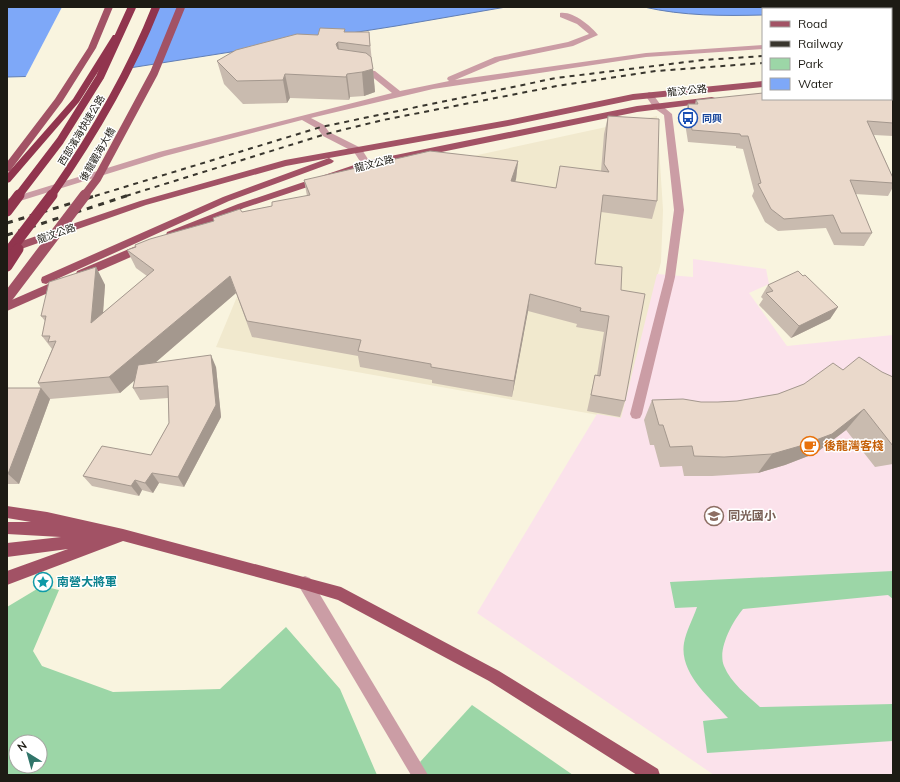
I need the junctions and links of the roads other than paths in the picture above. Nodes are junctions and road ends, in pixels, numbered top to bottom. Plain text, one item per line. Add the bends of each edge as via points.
1 (109, 7) edge
2 (132, 7) edge
3 (156, 7) edge
4 (181, 7) edge
5 (563, 15) dead end
6 (119, 33) junction
7 (762, 47) edge
8 (344, 68) edge
9 (762, 84) edge
10 (433, 86) junction
11 (398, 94) junction
12 (649, 94) junction
13 (724, 99) edge
14 (657, 106) junction
15 (302, 117) junction
16 (358, 150) junction
17 (366, 164) junction
18 (7, 169) edge
19 (7, 180) edge
20 (7, 203) edge
21 (46, 204) junction
22 (7, 211) edge
23 (7, 250) edge
24 (7, 254) edge
25 (7, 266) edge
26 (7, 298) edge
27 (7, 308) edge
28 (636, 414) dead end
29 (7, 512) edge
30 (7, 528) edge
31 (123, 535) junction
32 (7, 550) edge
33 (7, 578) edge
34 (305, 583) junction
35 (420, 775) edge
36 (652, 775) edge

1 - 18 main road via 92,48 59,100
2 - 6 highway, 西部濱海快速公路, bridge
3 - 21 highway, 西部濱海快速公路, bridge via 127,74 78,159
4 - 26 main road, 後龍觀海大橋, bridge via 154,73 97,179
5 - 10 lane via 580,22 594,35 570,44 498,59
6 - 19 highway, bridge via 76,100
6 - 22 highway, 西部濱海快速公路, bridge via 100,77 60,141
7 - 10 lane via 646,55
8 - 11 lane via 372,73
9 - 12 main road, 龍汶公路
10 - 11 lane
11 - 15 lane
12 - 14 lane
12 - 16 main road, 龍汶公路
13 - 14 main road, 龍汶公路
14 - 17 main road, 龍汶公路
14 - 28 lane via 668,114 679,210 670,277
15 - 16 lane via 320,127 326,134
15 - 20 lane via 162,154
16 - 17 lane
16 - 23 main road, 龍汶公路 via 285,163 143,203
16 - 26 main road via 226,199
17 - 27 main road, 龍汶公路 via 240,206 43,290
21 - 24 highway, 西部濱海快速公路, bridge
21 - 25 highway, bridge
29 - 31 main road
30 - 31 main road
31 - 32 main road
31 - 33 main road
31 - 34 main road
34 - 35 lane
34 - 36 main road via 341,594 494,676

